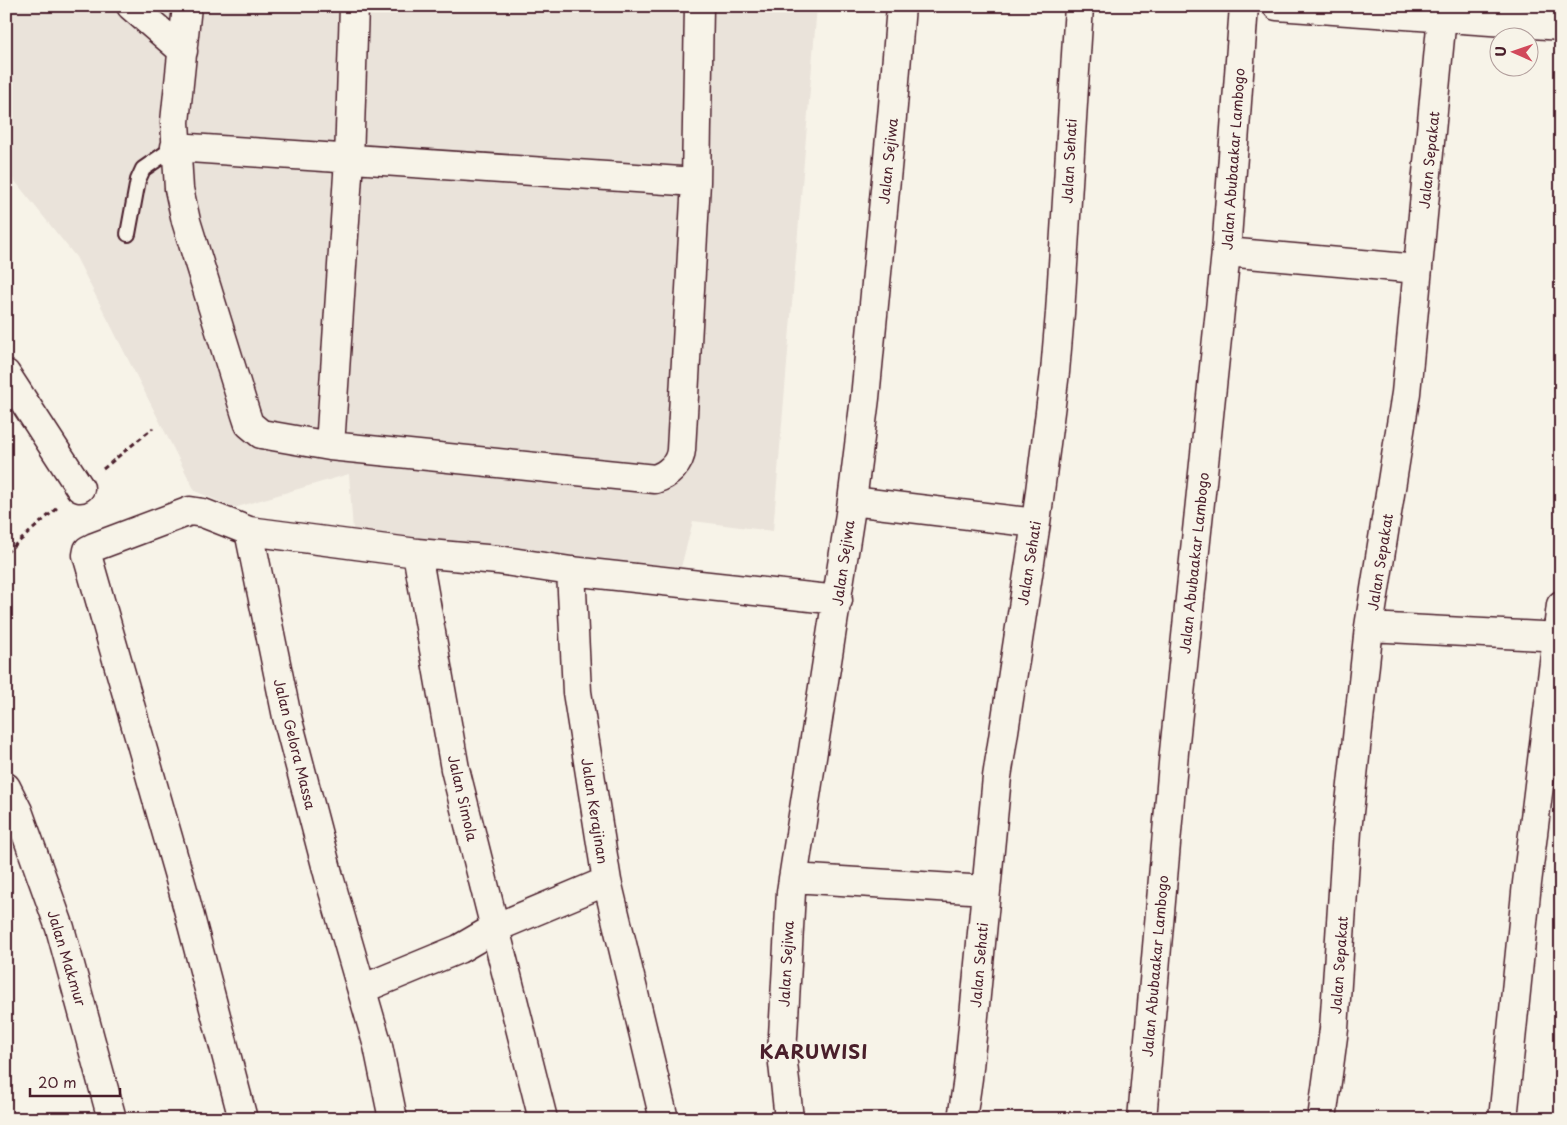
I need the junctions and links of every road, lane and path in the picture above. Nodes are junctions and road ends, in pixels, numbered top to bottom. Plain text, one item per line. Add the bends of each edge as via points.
1 (131, 6) edge
2 (187, 6) edge
3 (354, 6) edge
4 (699, 6) edge
5 (901, 6) edge
6 (1079, 6) edge
7 (1244, 6) edge
8 (1277, 6) edge
9 (1443, 11) edge
10 (1561, 26) edge
11 (183, 51) junction
12 (175, 147) junction
13 (349, 160) junction
14 (696, 182) junction
15 (128, 234) dead end
16 (1226, 252) junction
17 (1418, 268) junction
18 (6, 374) edge
19 (330, 446) junction
20 (80, 488) dead end
21 (852, 501) junction
22 (1036, 523) junction
23 (249, 531) junction
24 (417, 553) junction
25 (571, 571) junction
26 (838, 600) junction
27 (1561, 605) edge
28 (1369, 627) junction
29 (1559, 637) edge
30 (8, 797) edge
31 (793, 878) junction
32 (607, 881) junction
33 (986, 890) junction
34 (495, 928) junction
35 (362, 989) junction
36 (112, 1119) edge
37 (243, 1119) edge
38 (393, 1119) edge
39 (543, 1119) edge
40 (664, 1119) edge
41 (789, 1119) edge
42 (962, 1119) edge
43 (1142, 1119) edge
44 (1322, 1119) edge
45 (1503, 1119) edge

1 - 11 street
2 - 11 street
3 - 13 street
4 - 14 street
5 - 21 street, Jalan Sejiwa via 894,106
6 - 22 street, Jalan Sehati via 1060,313
7 - 16 street, Jalan Abubaakar Lambogo
8 - 9 street
9 - 10 street
9 - 17 street, Jalan Sepakat
11 - 12 street
12 - 13 street
12 - 15 lane via 143,170 138,180
12 - 19 street via 186,222 249,424 266,436
13 - 14 street
13 - 19 street
14 - 19 street via 681,450 670,472 655,479
16 - 17 street
16 - 43 street, Jalan Abubaakar Lambogo via 1174,752
17 - 28 street, Jalan Sepakat via 1405,402
18 - 20 street
21 - 22 street
21 - 26 street, Jalan Sejiwa
22 - 33 street, Jalan Sehati via 997,777
23 - 24 street
23 - 35 street, Jalan Gelora Massa via 287,717
23 - 37 street via 190,511 94,547 87,553 183,890
24 - 25 street
24 - 34 street, Jalan Simola via 456,769
25 - 26 street
25 - 32 street, Jalan Kerajinan via 577,692
26 - 31 street, Jalan Sejiwa
27 - 29 street
28 - 29 street
28 - 44 street, Jalan Sepakat via 1347,831 1334,1029
29 - 45 street via 1527,883
30 - 36 street, Jalan Makmur via 60,928
31 - 33 street
31 - 41 street, Jalan Sejiwa via 782,1054
32 - 34 street
32 - 40 street, Jalan Kerajinan
33 - 42 street, Jalan Sehati
34 - 35 street via 459,949
34 - 39 street, Jalan Simola
35 - 38 street, Jalan Gelora Massa

